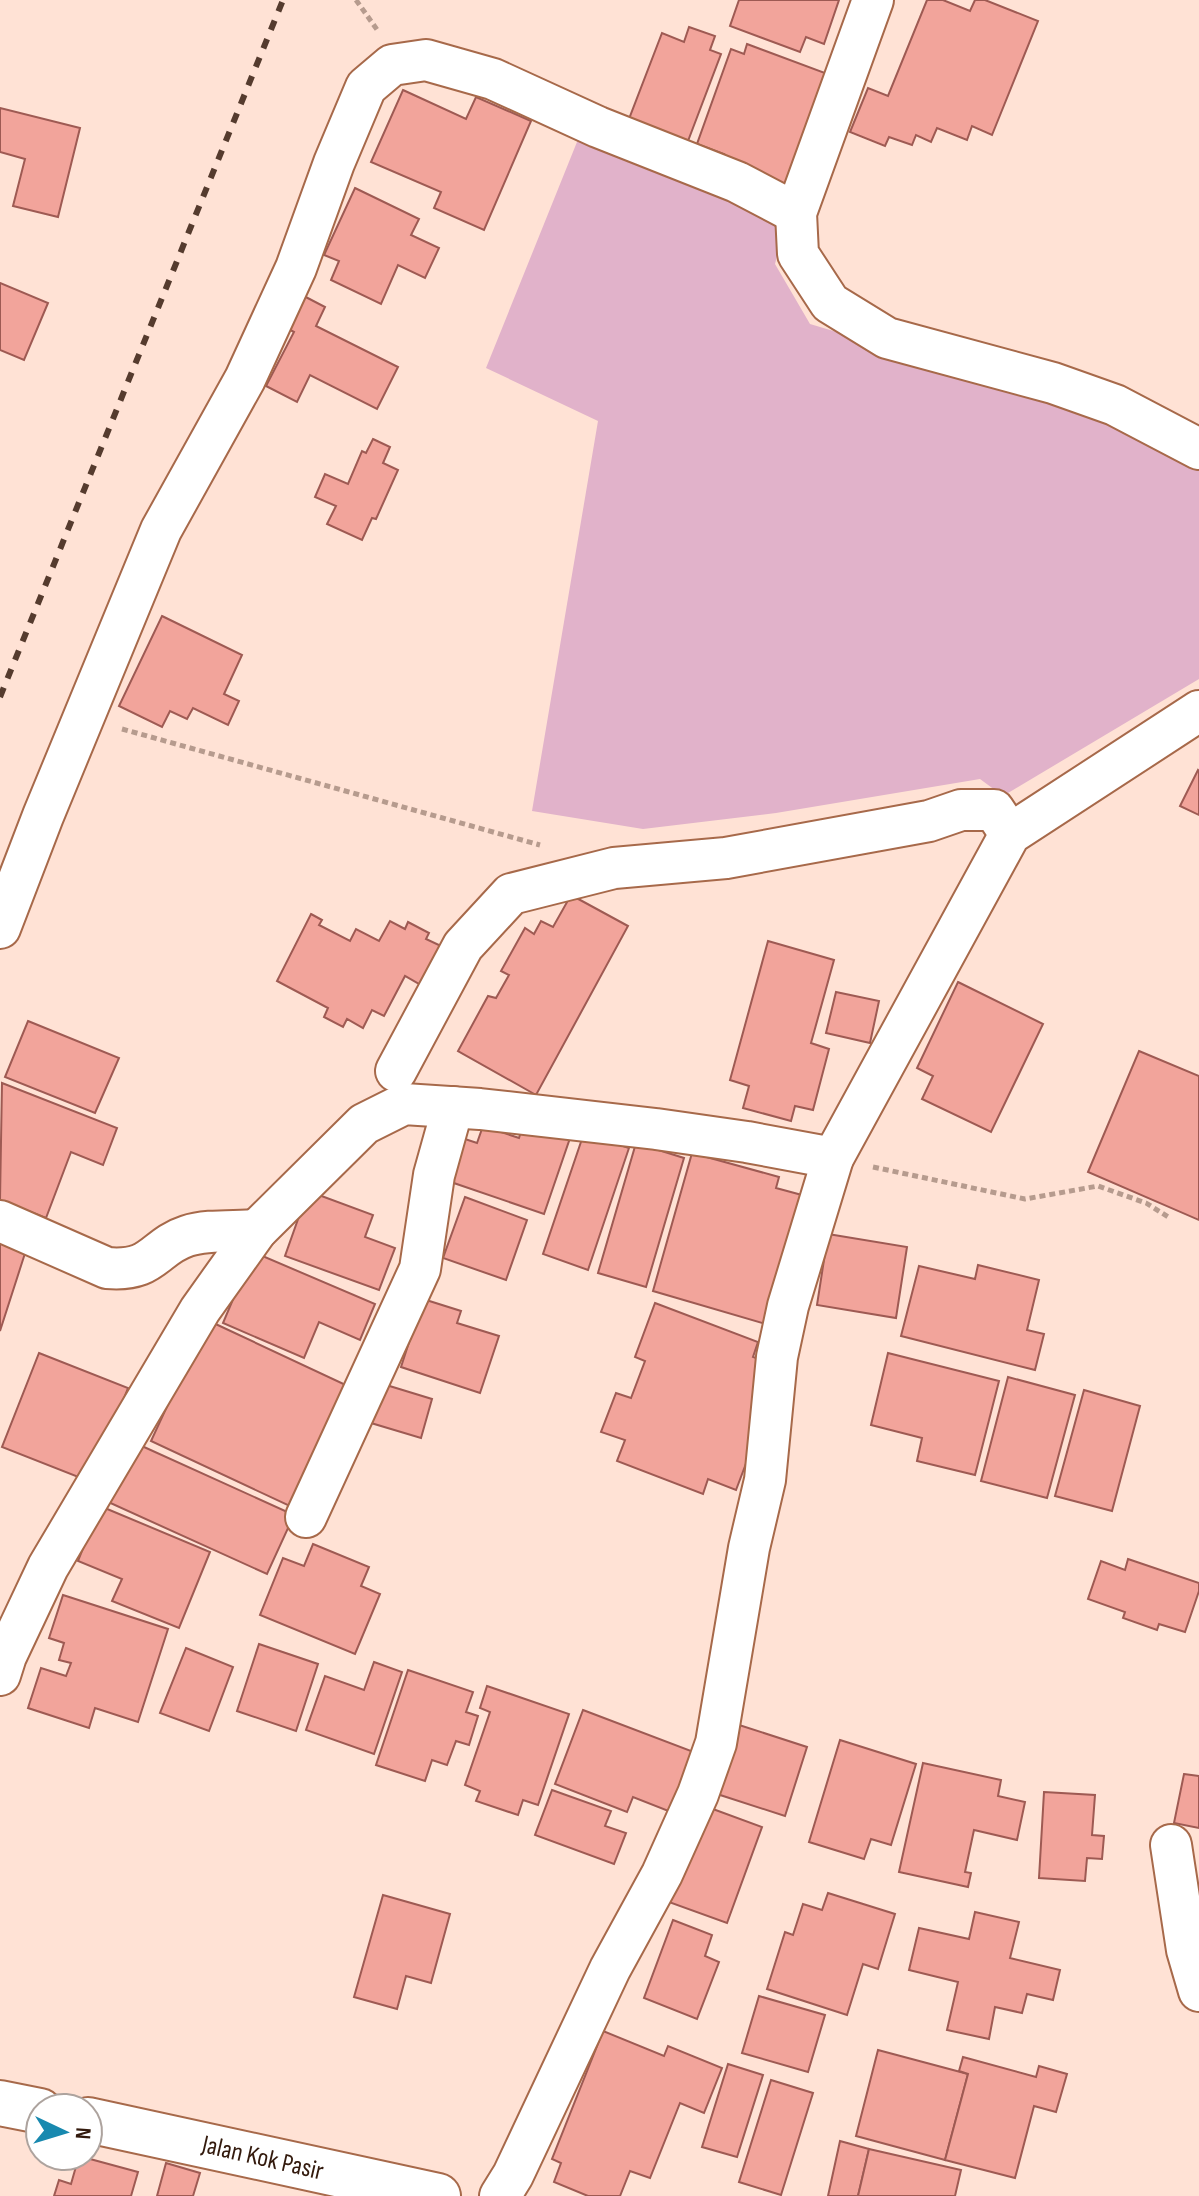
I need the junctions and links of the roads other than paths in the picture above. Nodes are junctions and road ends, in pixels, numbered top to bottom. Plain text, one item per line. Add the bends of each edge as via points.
1 (873, 0) edge
2 (796, 213) junction
3 (1199, 449) edge
4 (1199, 711) edge
5 (1010, 834) junction
6 (0, 928) edge
7 (396, 1071) dead end
8 (453, 1107) junction
9 (833, 1158) junction
10 (0, 1221) edge
11 (257, 1230) junction
12 (306, 1517) dead end
13 (0, 1675) edge
14 (1171, 1845) dead end
15 (1199, 1991) edge
16 (0, 2103) edge
17 (24, 2108) edge
18 (104, 2123) edge
19 (438, 2196) edge
20 (500, 2196) edge

1 - 2 street
2 - 3 street via 798,254 830,303 887,338 1115,405
2 - 6 street via 737,182 493,79 426,60 392,65 366,87 296,268 245,379 161,530
4 - 5 street
5 - 7 street via 994,810 961,810 929,821 726,858 614,868 511,894 463,946
5 - 9 street
8 - 9 street via 671,1131
8 - 11 street via 404,1104 364,1124
8 - 12 street via 434,1175 420,1269
9 - 20 street via 777,1357 765,1480 716,1743 662,1874
10 - 11 street via 107,1268 123,1269 141,1265 191,1235
11 - 13 street via 200,1310 56,1553
14 - 15 street via 1187,1950
16 - 17 street
18 - 19 street, Jalan Kok Pasir

